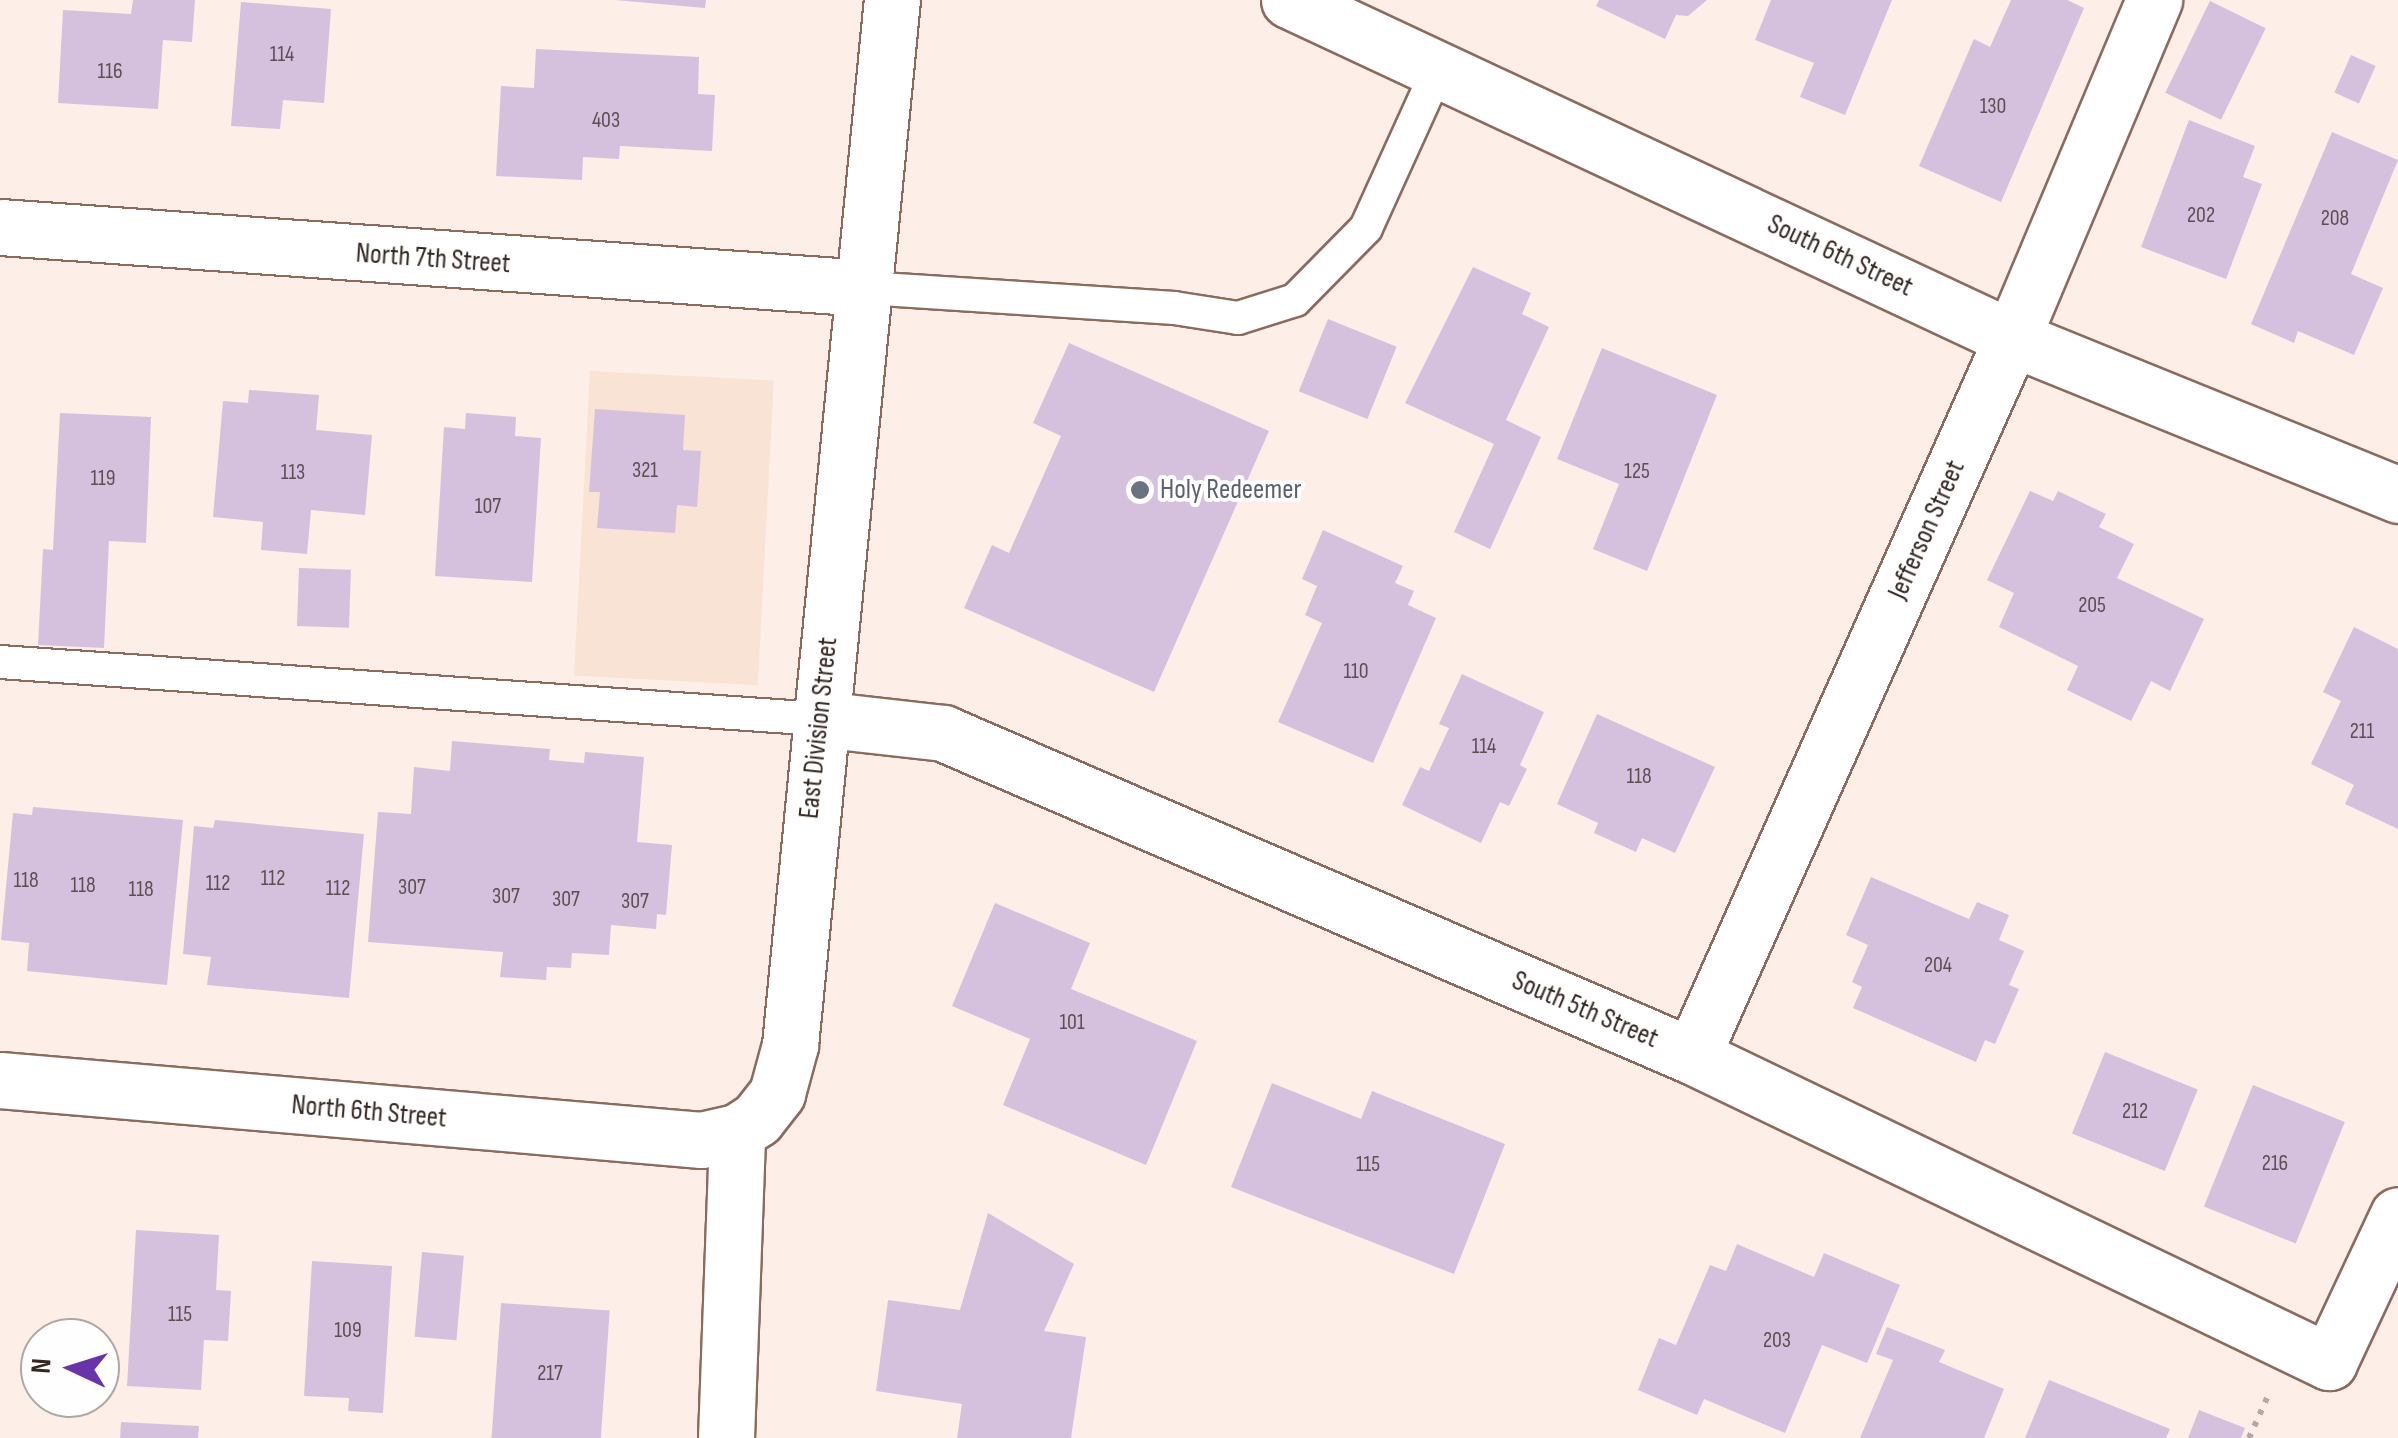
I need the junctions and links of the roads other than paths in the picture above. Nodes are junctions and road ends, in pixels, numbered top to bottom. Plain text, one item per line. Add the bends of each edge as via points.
1 (892, 0) edge
2 (1289, 0) edge
3 (2154, 0) edge
4 (1439, 66) junction
5 (0, 226) edge
6 (866, 288) junction
7 (2012, 338) junction
8 (2398, 496) edge
9 (0, 662) edge
10 (819, 718) junction
11 (1692, 1056) junction
12 (0, 1080) edge
13 (737, 1132) junction
14 (2398, 1214) edge
15 (726, 1438) edge

1 - 6 street, East Division Street
2 - 4 street, South 6th Street
3 - 7 street, Jefferson Street
4 - 6 lane via 1366,228 1294,300 1238,318
4 - 7 street, South 6th Street
5 - 6 street, North 7th Street
6 - 10 street, East Division Street
7 - 8 street, South 6th Street
7 - 11 street, Jefferson Street
9 - 10 lane
10 - 11 street, South 5th Street via 943,733
10 - 13 street, East Division Street via 790,1045 778,1094
11 - 14 street, South 5th Street via 2328,1362
12 - 13 street, North 6th Street via 700,1140
13 - 15 street

